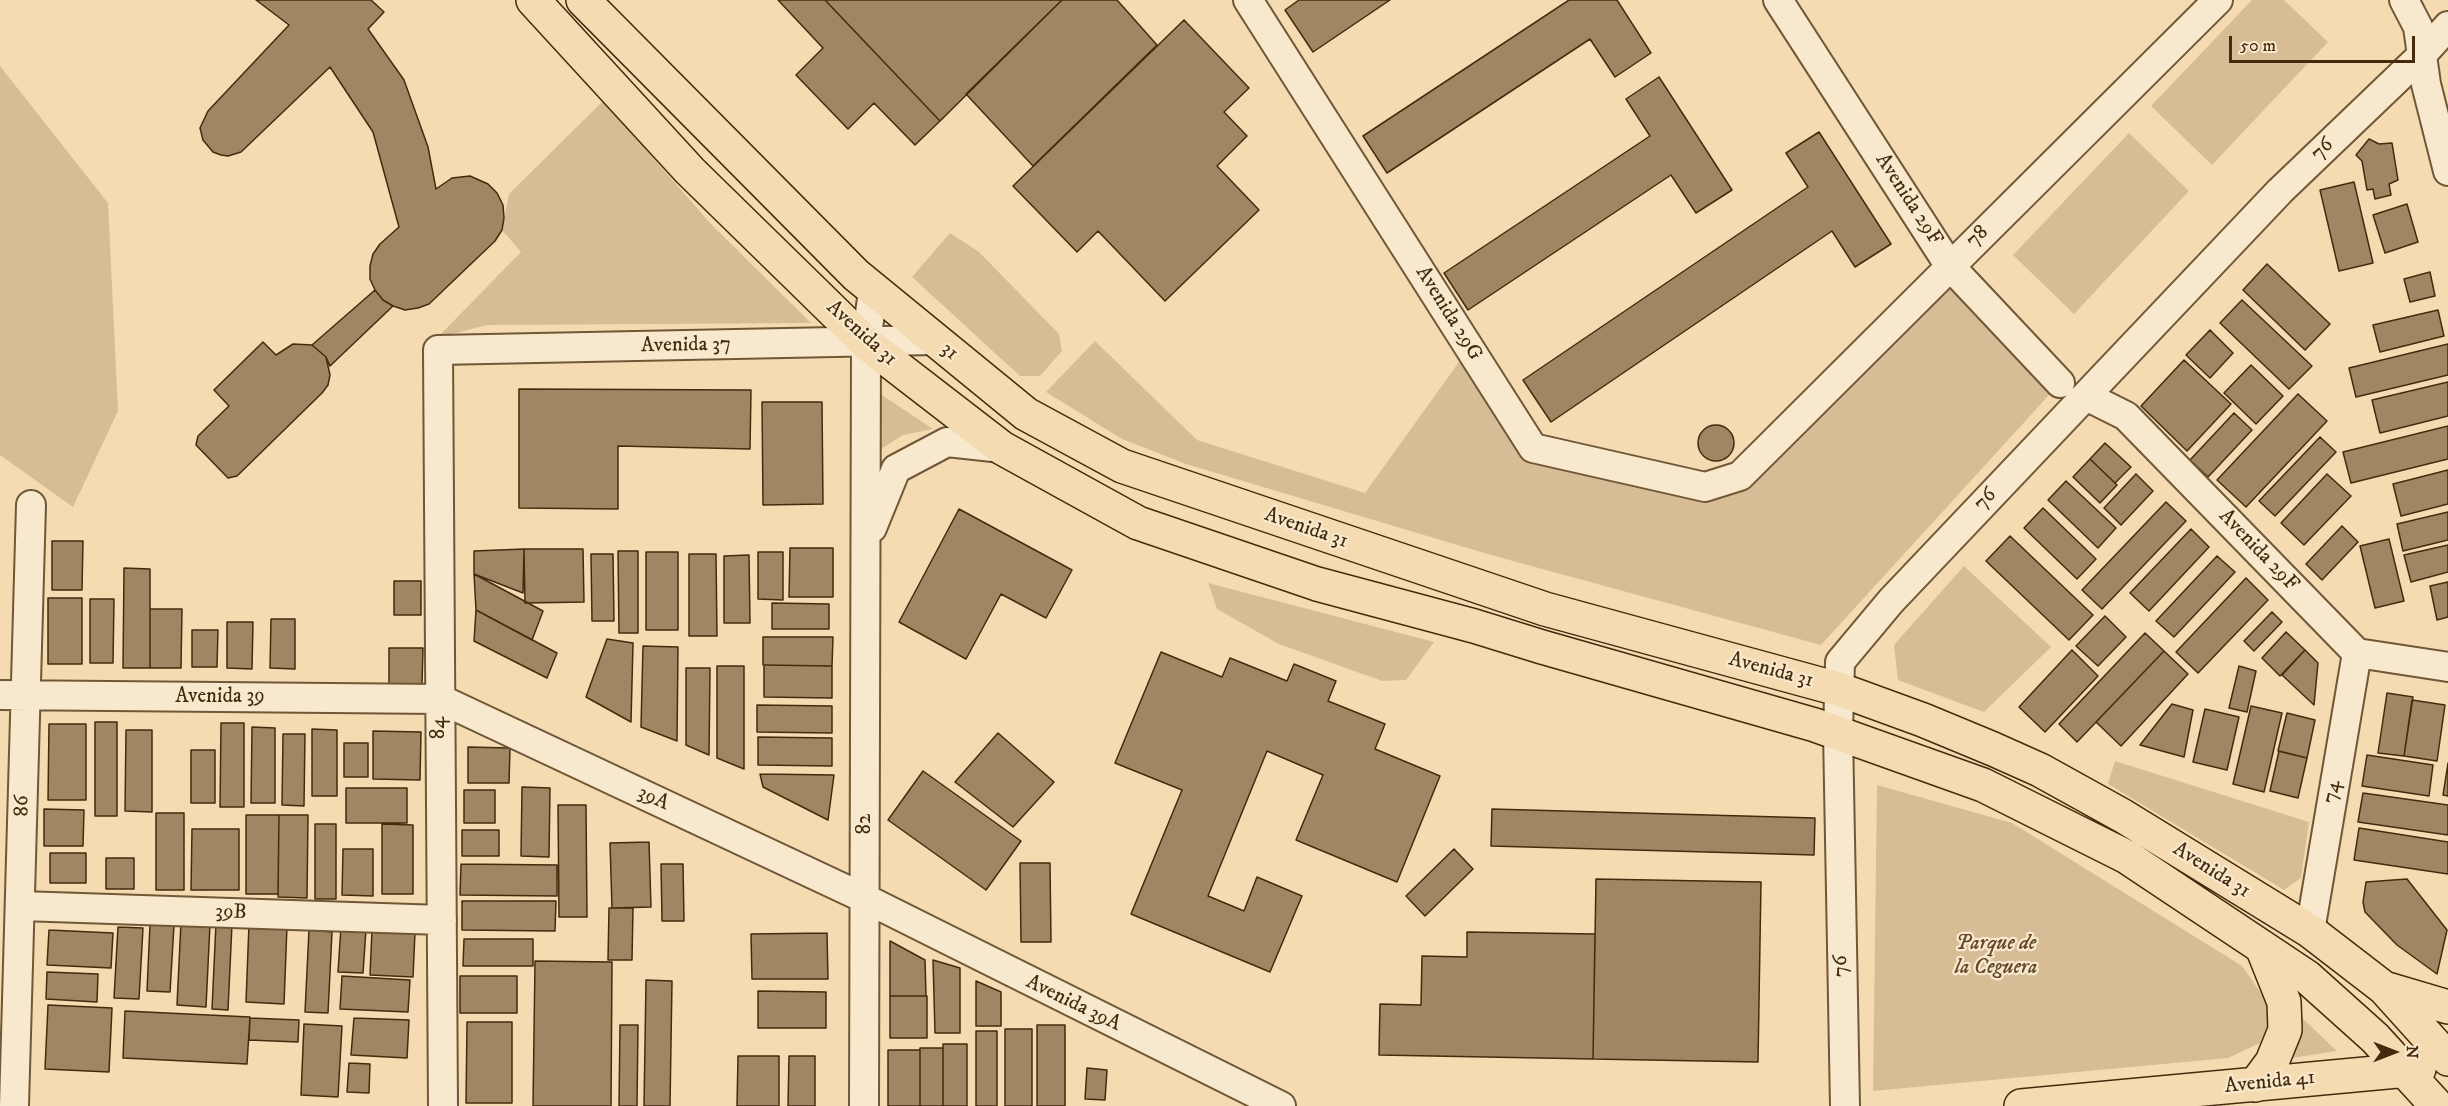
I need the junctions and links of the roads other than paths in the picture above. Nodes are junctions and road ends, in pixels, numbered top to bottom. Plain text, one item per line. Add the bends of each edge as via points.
1 (533, 0) edge
2 (583, 0) edge
3 (1248, 0) edge
4 (1778, 0) edge
5 (2218, 0) edge
6 (2404, 0) edge
7 (2448, 26) edge
8 (2421, 56) junction
9 (2448, 171) edge
10 (1949, 265) junction
11 (873, 291) junction
12 (934, 340) junction
13 (866, 343) junction
14 (438, 350) joint
15 (2060, 383) dead end
16 (2085, 396) junction
17 (1026, 414) joint
18 (1002, 448) junction
19 (1740, 476) joint
20 (31, 505) dead end
21 (867, 541) junction
22 (2357, 654) junction
23 (2448, 667) edge
24 (1838, 689) junction
25 (13, 696) edge
26 (440, 699) junction
27 (1827, 728) junction
28 (866, 900) junction
29 (21, 906) junction
30 (442, 920) junction
31 (2310, 931) junction
32 (2262, 946) junction
33 (2384, 988) junction
34 (2448, 1007) edge
35 (2448, 1059) edge
36 (2448, 1067) edge
37 (2404, 1070) junction
38 (2255, 1085) junction
39 (14, 1106) edge
40 (443, 1106) edge
41 (864, 1106) edge
42 (1281, 1106) edge
43 (1845, 1106) edge
44 (2021, 1106) edge
45 (2437, 1106) edge

1 - 13 main road, Avenida 31 via 690,171
2 - 11 main road, Avenida 31
3 - 19 street, Avenida 29G via 1533,448 1705,487
4 - 10 street, Avenida 29F
5 - 10 street, 78
6 - 8 street via 2418,27
7 - 8 street, 76
8 - 9 street
8 - 16 street, 76 via 2280,190
10 - 15 street, Avenida 29F
10 - 19 street, 78
11 - 12 main road, 31
11 - 13 street, 82
12 - 13 street, Avenida 37
12 - 17 main road, 31
13 - 14 street, Avenida 37
13 - 18 main road, Avenida 31
13 - 21 street, 82
14 - 26 street, 84
16 - 22 street, Avenida 29F via 2126,416
16 - 24 street, 76 via 1891,601 1840,662
17 - 24 main road, Avenida 31 via 1122,466 1315,533 1545,609
18 - 21 street, 82 via 947,442 896,470
18 - 27 main road, Avenida 31 via 1138,523 1317,584
20 - 25 street, 86
21 - 28 street, 82
22 - 23 street
22 - 31 street, 74
24 - 27 street, 76
24 - 31 main road, Avenida 31 via 2040,770
25 - 26 street, Avenida 39
25 - 29 street, 86
26 - 28 street, 39A
26 - 30 street, 84
27 - 32 main road, Avenida 31 via 1983,785 2127,857
27 - 43 street, 76
28 - 41 street, 82
28 - 42 street, Avenida 39A
29 - 30 street, 39B
29 - 39 street, 86
30 - 40 street, 84
31 - 33 main road, Avenida 31
32 - 37 main road, Avenida 31 via 2330,997
32 - 38 main road via 2284,1002 2285,1030 2272,1062
33 - 34 main road
33 - 35 main road, Avenida 31
36 - 37 main road, Avenida 41
37 - 38 main road, Avenida 41
37 - 45 main road, Avenida 31
38 - 44 main road, Avenida 41

